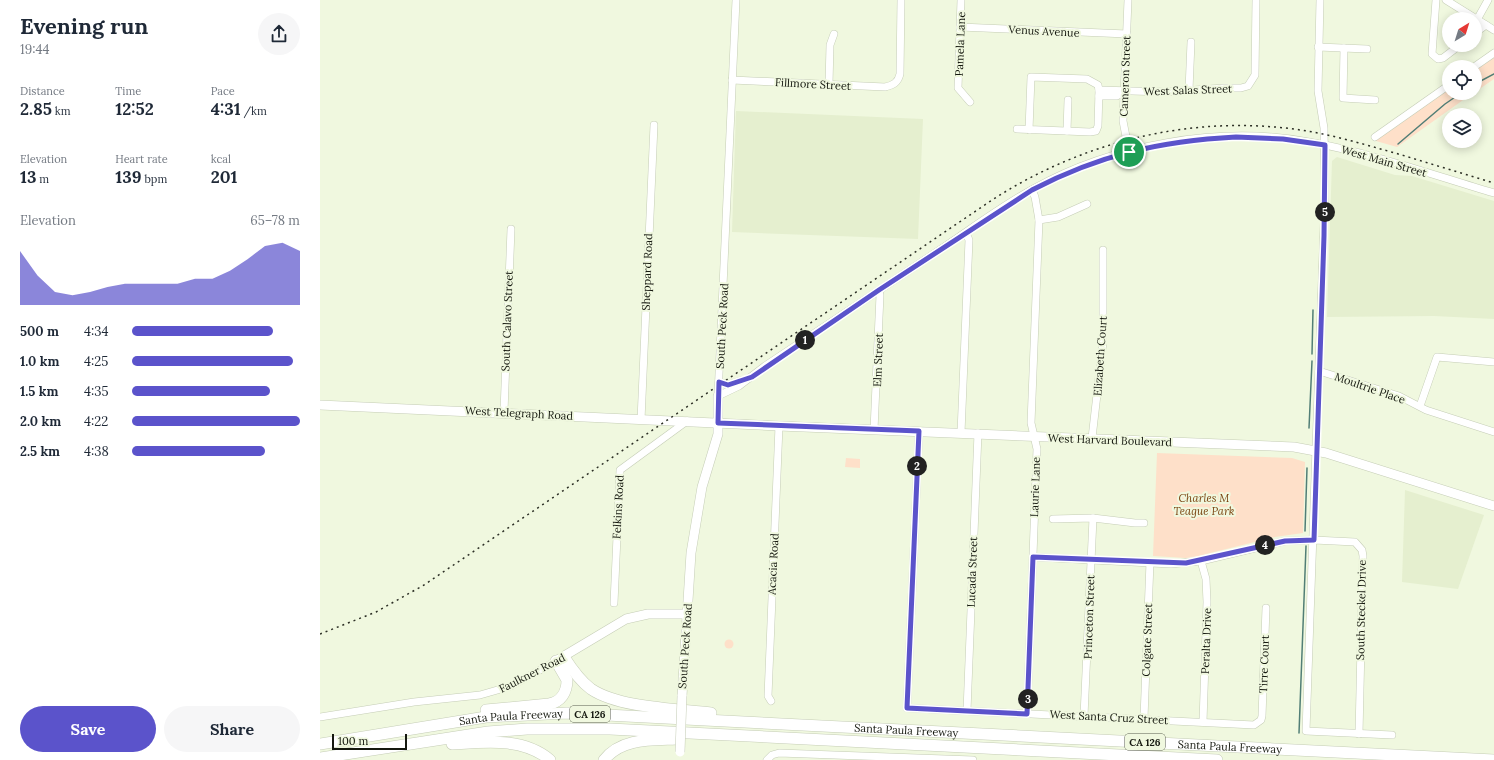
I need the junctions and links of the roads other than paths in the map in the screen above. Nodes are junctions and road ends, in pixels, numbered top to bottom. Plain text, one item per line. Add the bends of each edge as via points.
1 (736, 0) edge
2 (901, 0) edge
3 (961, 0) edge
4 (1128, 0) edge
5 (1256, 0) edge
6 (1320, 0) edge
7 (1436, 0) edge
8 (1446, 0) edge
9 (1488, 0) edge
10 (1467, 12) edge
11 (1481, 12) edge
12 (1482, 21) edge
13 (1486, 24) junction
14 (960, 27) junction
15 (1482, 27) edge
16 (1494, 30) edge
17 (834, 34) dead end
18 (1127, 34) junction
19 (1191, 42) dead end
20 (1318, 47) junction
21 (1344, 48) junction
22 (1367, 49) dead end
23 (1451, 52) edge
24 (1494, 53) edge
25 (1482, 61) edge
26 (732, 80) junction
27 (829, 84) junction
28 (1189, 90) junction
29 (1442, 90) edge
30 (1124, 91) junction
31 (1099, 93) junction
32 (1068, 100) dead end
33 (1375, 100) dead end
34 (970, 102) dead end
35 (654, 125) dead end
36 (1017, 129) dead end
37 (1028, 130) junction
38 (1067, 131) junction
39 (1376, 137) dead end
40 (1325, 145) junction
41 (1129, 152) junction
42 (1032, 190) junction
43 (1494, 193) edge
44 (1088, 204) dead end
45 (1039, 220) junction
46 (511, 229) dead end
47 (966, 233) junction
48 (1103, 250) dead end
49 (879, 290) junction
50 (1494, 362) edge
51 (1319, 371) junction
52 (752, 377) junction
53 (719, 382) junction
54 (718, 396) junction
55 (320, 405) edge
56 (1420, 406) junction
57 (504, 412) junction
58 (641, 420) junction
59 (687, 421) junction
60 (718, 423) junction
61 (779, 426) junction
62 (874, 430) junction
63 (919, 431) junction
64 (961, 432) junction
65 (1494, 432) edge
66 (978, 433) junction
67 (1033, 437) junction
68 (1092, 438) junction
69 (1316, 451) junction
70 (1494, 506) edge
71 (1093, 518) junction
72 (1054, 519) dead end
73 (1144, 522) dead end
74 (1314, 540) junction
75 (1033, 557) junction
76 (1091, 559) junction
77 (1201, 561) junction
78 (1150, 562) junction
79 (614, 603) dead end
80 (1266, 608) dead end
81 (688, 614) junction
82 (560, 659) junction
83 (770, 701) dead end
84 (967, 711) junction
85 (1027, 714) junction
86 (1084, 716) junction
87 (320, 717) edge
88 (1144, 718) junction
89 (1261, 720) joint
90 (1203, 722) junction
91 (795, 724) junction
92 (386, 732) junction
93 (1358, 734) junction
94 (1392, 735) dead end
95 (767, 737) junction
96 (320, 744) edge
97 (366, 750) junction
98 (680, 756) edge
99 (856, 757) edge
100 (320, 758) edge
101 (904, 758) edge
102 (550, 760) edge
103 (604, 760) edge
104 (767, 760) edge
105 (965, 760) edge
106 (973, 760) edge
107 (1217, 760) edge
108 (1494, 760) edge

1 - 26 street, South Peck Road
2 - 27 street, Fillmore Street via 900,74 894,85 885,87
3 - 14 street, Pamela Lane
4 - 18 street, Cameron Street
5 - 28 street, West Salas Street via 1255,76 1251,84 1242,88
6 - 20 street
7 - 23 street via 1432,54 1438,59
8 - 10 street
9 - 11 street
12 - 13 street
13 - 15 street
13 - 16 street
14 - 18 street, Venus Avenue
14 - 34 street, Pamela Lane via 958,88
17 - 27 street via 830,45
18 - 30 street, Cameron Street
19 - 28 street
20 - 21 street
20 - 40 street via 1318,91
21 - 22 street
21 - 33 street via 1343,98
24 - 25 street
26 - 27 street, Fillmore Street
26 - 53 street, South Peck Road
28 - 30 street, West Salas Street
29 - 39 street
30 - 31 street, West Salas Street via 1117,96
30 - 41 street, Cameron Street via 1123,121
31 - 37 street via 1095,82 1087,79 1031,77
31 - 38 street via 1096,131
32 - 38 street
35 - 58 street, Sheppard Road
36 - 37 street
37 - 38 street
40 - 41 street, West Main Street via 1236,137 1172,142
40 - 43 street, West Main Street
40 - 51 street via 1325,229
41 - 42 street, West Main Street via 1088,164
42 - 45 street, Laurie Lane
42 - 47 street, West Main Street
44 - 45 street via 1064,215
45 - 67 street, Laurie Lane via 1031,423
46 - 57 street, South Calavo Street
47 - 49 street, West Main Street
47 - 64 street via 968,240
48 - 68 street, Elizabeth Court via 1104,342
49 - 52 street, West Main Street
49 - 62 street, Elm Street
50 - 56 street via 1437,357
51 - 56 street, Moultrie Place via 1399,396
51 - 69 street
52 - 53 street via 728,385
52 - 54 street, West Main Street
53 - 54 street, South Peck Road
54 - 60 main road, South Peck Road
55 - 57 main road, West Telegraph Road
56 - 65 street, Moultrie Place
57 - 58 main road, West Telegraph Road
58 - 59 main road, West Telegraph Road
59 - 60 main road, West Telegraph Road
59 - 79 street, Felkins Road via 620,470
60 - 61 main road, West Harvard Boulevard
60 - 81 main road, South Peck Road via 718,434 698,505 691,553
61 - 62 main road, West Harvard Boulevard
61 - 83 street, Acacia Road via 768,696
62 - 63 main road, West Harvard Boulevard
63 - 64 main road, West Harvard Boulevard
63 - 84 street, West Santa Cruz Street via 907,708
64 - 66 main road, West Harvard Boulevard
66 - 67 main road, West Harvard Boulevard
66 - 84 street, Lucada Street
67 - 68 main road, West Harvard Boulevard
67 - 75 street, Laurie Lane via 1037,449
68 - 69 main road, West Harvard Boulevard via 1263,445
69 - 70 main road, West Harvard Boulevard
69 - 74 street
71 - 72 street
71 - 73 street
71 - 76 street, Princeton Street
74 - 77 street via 1285,541
74 - 93 street, South Steckel Drive via 1356,542 1362,550
74 - 93 street via 1306,732
75 - 76 street
75 - 85 street, Laurie Lane
76 - 78 street
76 - 86 street, Princeton Street
77 - 78 street via 1172,564
77 - 90 street, Peralta Drive via 1206,579 1207,602
78 - 88 street, Colgate Street
80 - 89 street, Tirre Court
81 - 82 main road, Faulkner Road via 648,614 626,619
81 - 98 main road, South Peck Road, bridge
82 - 87 street, Faulkner Road via 510,686 480,696 414,702
82 - 91 highway via 589,687 615,700
82 - 92 highway via 567,684 562,697 554,703 474,711
84 - 85 street, West Santa Cruz Street
85 - 86 street, West Santa Cruz Street
86 - 88 street, West Santa Cruz Street
88 - 90 street, West Santa Cruz Street
89 - 90 street, West Santa Cruz Street via 1254,725
91 - 92 highway, Santa Paula Freeway / CA 126 via 567,713 486,717
91 - 108 highway, Santa Paula Freeway / CA 126
92 - 96 highway, Santa Paula Freeway / CA 126
93 - 94 street
95 - 97 highway, Santa Paula Freeway / CA 126 via 610,729 527,729 488,732
95 - 103 highway via 649,740 624,744 611,751
95 - 107 highway, Santa Paula Freeway / CA 126
97 - 100 highway, Santa Paula Freeway / CA 126
97 - 102 highway via 482,742 510,743 535,750
99 - 101 street
99 - 104 street via 775,753
101 - 105 street
105 - 106 street

